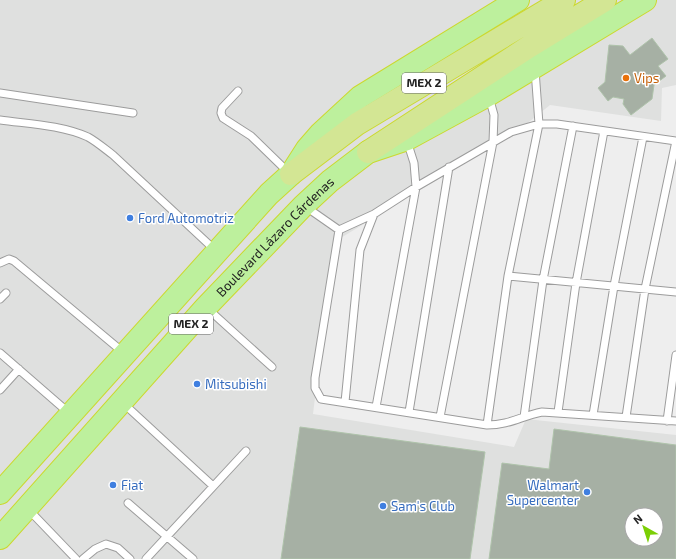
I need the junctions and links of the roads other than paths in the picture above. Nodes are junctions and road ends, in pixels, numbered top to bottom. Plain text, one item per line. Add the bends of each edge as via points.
1 (518, 0) edge
2 (564, 0) edge
3 (605, 0) edge
4 (645, 0) edge
5 (659, 0) edge
6 (622, 14) junction
7 (535, 67) junction
8 (238, 92) dead end
9 (0, 93) edge
10 (488, 95) junction
11 (133, 113) dead end
12 (0, 120) edge
13 (539, 124) junction
14 (573, 126) junction
15 (604, 131) junction
16 (643, 137) junction
17 (407, 139) junction
18 (676, 141) edge
19 (493, 142) junction
20 (368, 152) junction
21 (449, 167) junction
22 (291, 174) junction
23 (416, 187) junction
24 (303, 206) junction
25 (374, 214) junction
26 (339, 230) junction
27 (217, 252) junction
28 (0, 263) edge
29 (508, 276) junction
30 (543, 280) junction
31 (576, 283) junction
32 (614, 286) junction
33 (645, 289) junction
34 (676, 292) edge
35 (6, 293) dead end
36 (0, 299) edge
37 (206, 307) junction
38 (0, 352) edge
39 (125, 354) junction
40 (676, 355) edge
41 (272, 367) dead end
42 (19, 369) junction
43 (0, 390) edge
44 (122, 402) junction
45 (345, 402) junction
46 (376, 407) junction
47 (409, 412) junction
48 (558, 412) junction
49 (71, 414) junction
50 (593, 415) junction
51 (440, 417) junction
52 (524, 417) junction
53 (626, 417) junction
54 (667, 421) junction
55 (676, 421) edge
56 (487, 425) junction
57 (246, 451) dead end
58 (213, 486) junction
59 (0, 493) edge
60 (128, 503) dead end
61 (26, 508) junction
62 (168, 536) junction
63 (0, 538) edge
64 (76, 559) edge
65 (83, 559) edge
66 (130, 559) edge
67 (146, 559) edge
68 (193, 559) edge

1 - 22 highway via 360,97 307,149
2 - 22 highway, MEX 2 via 357,124
3 - 20 highway, Boulevard Lázaro Cárdenas / MEX 2
4 - 6 highway
5 - 6 highway
6 - 7 highway
7 - 10 highway
7 - 13 lane
8 - 22 lane via 222,108 223,118 252,136
9 - 11 lane
10 - 17 highway
10 - 19 lane via 494,115
12 - 27 lane via 75,133 97,143
13 - 14 lane
13 - 19 lane via 511,132
13 - 29 lane
14 - 15 lane
14 - 30 lane
15 - 16 lane
15 - 31 lane
16 - 18 lane
16 - 32 lane
17 - 20 highway
17 - 23 lane via 414,163
18 - 33 lane
19 - 21 lane
19 - 51 lane
20 - 24 highway, Boulevard Lázaro Cárdenas / MEX 2 via 330,180
21 - 23 lane
21 - 47 lane
22 - 27 highway, MEX 2 via 269,194
23 - 25 lane
23 - 46 lane
24 - 26 lane
24 - 37 highway, Boulevard Lázaro Cárdenas / MEX 2
25 - 26 lane
25 - 45 lane via 360,250
26 - 45 lane via 315,388 321,399
27 - 39 highway, MEX 2
28 - 39 lane via 9,259 14,261
29 - 30 lane
29 - 56 lane
30 - 31 lane
30 - 52 lane
31 - 32 lane
31 - 48 lane
32 - 33 lane
32 - 50 lane
33 - 34 lane
33 - 53 lane
35 - 36 lane
37 - 41 lane
37 - 44 highway, Boulevard Lázaro Cárdenas / MEX 2
38 - 42 lane
39 - 49 highway, MEX 2
40 - 54 lane
42 - 43 lane
42 - 49 lane
44 - 58 lane
44 - 61 highway, Boulevard Lázaro Cárdenas / MEX 2
45 - 46 lane
46 - 47 lane
47 - 51 lane
48 - 50 lane
48 - 52 lane via 542,412
49 - 59 highway, MEX 2
50 - 53 lane
51 - 56 lane
52 - 56 lane via 509,423
53 - 54 lane
54 - 55 lane
57 - 58 lane
58 - 62 lane
60 - 62 lane
61 - 63 highway, Boulevard Lázaro Cárdenas / MEX 2
61 - 64 lane
62 - 67 lane
62 - 68 lane
65 - 66 lane via 106,544 118,548

